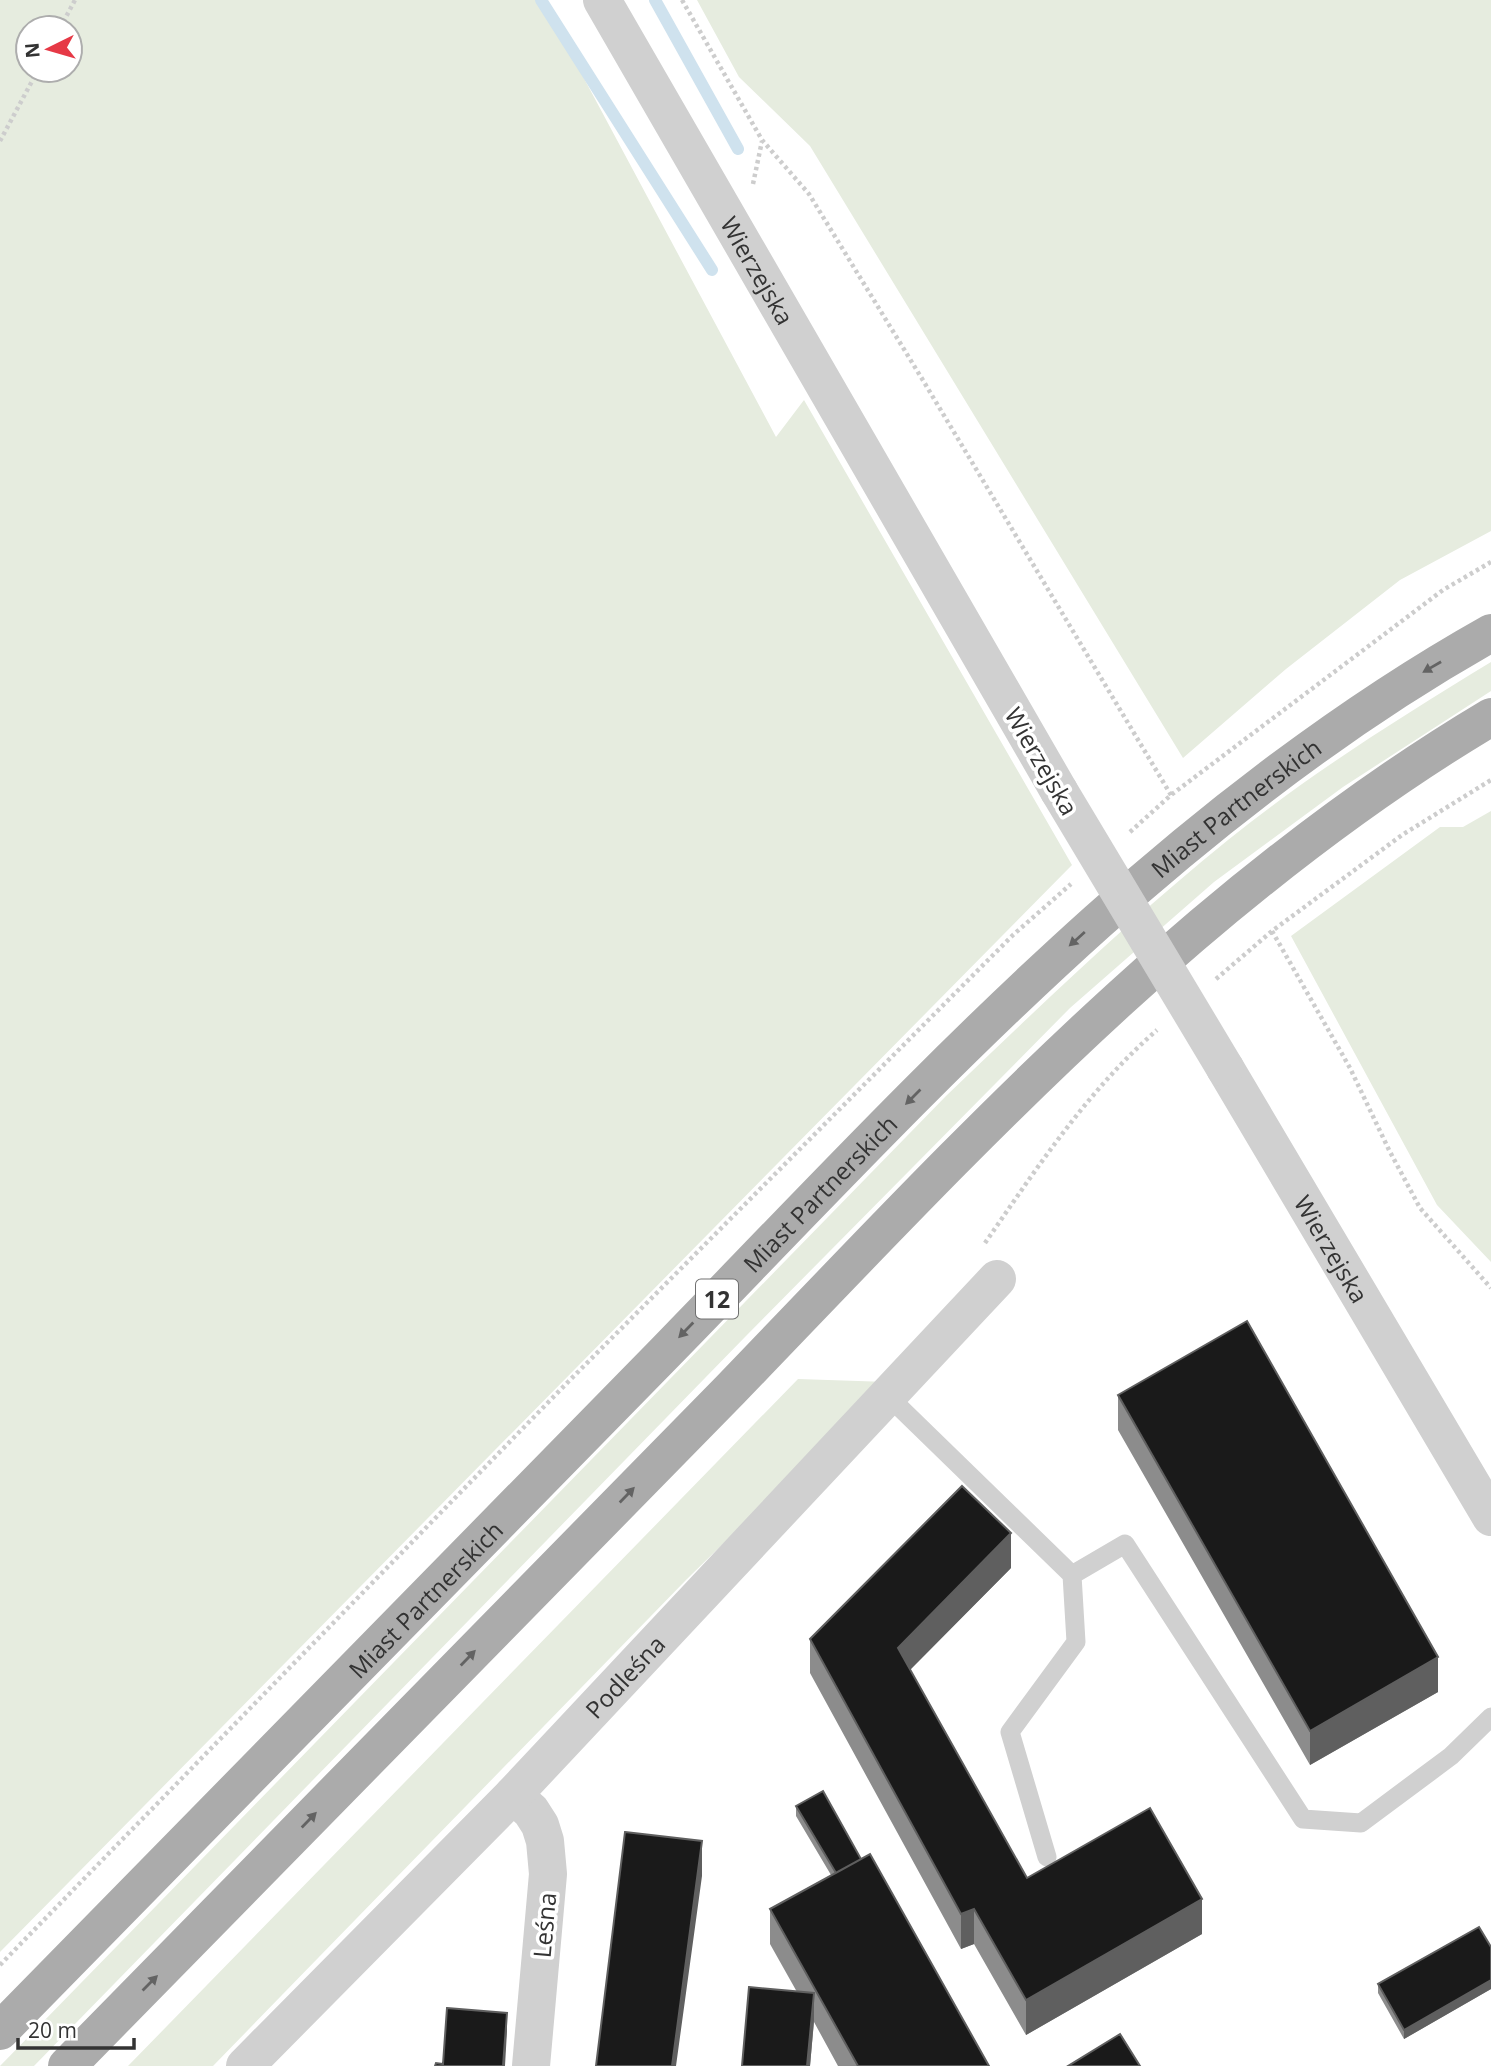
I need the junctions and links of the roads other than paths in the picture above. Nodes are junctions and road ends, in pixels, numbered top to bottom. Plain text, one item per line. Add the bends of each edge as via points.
1 (602, 0) edge
2 (1491, 633) edge
3 (1491, 717) edge
4 (997, 1279) road end
5 (888, 1396) junction
6 (1491, 1517) edge
7 (1072, 1575) junction
8 (1491, 1717) edge
9 (513, 1795) junction
10 (1047, 1857) dead end
11 (0, 2031) edge
12 (67, 2066) edge
13 (245, 2066) edge
14 (531, 2066) edge

1 - 6 street, Wierzejska, bridge via 1059,791
2 -> 11 main road, Miast Partnerskich / 12 via 1365,711 1218,818 1156,868 979,1030
12 -> 3 main road via 1089,1025 1268,870
4 - 5 street, Podleśna
5 - 7 lane
5 - 9 street, Podleśna
7 - 8 lane via 1125,1544 1303,1819 1361,1823 1451,1756
7 - 10 lane via 1076,1642 1010,1732
9 - 13 street, Podleśna
9 - 14 street, Leśna via 540,1825 548,1874

